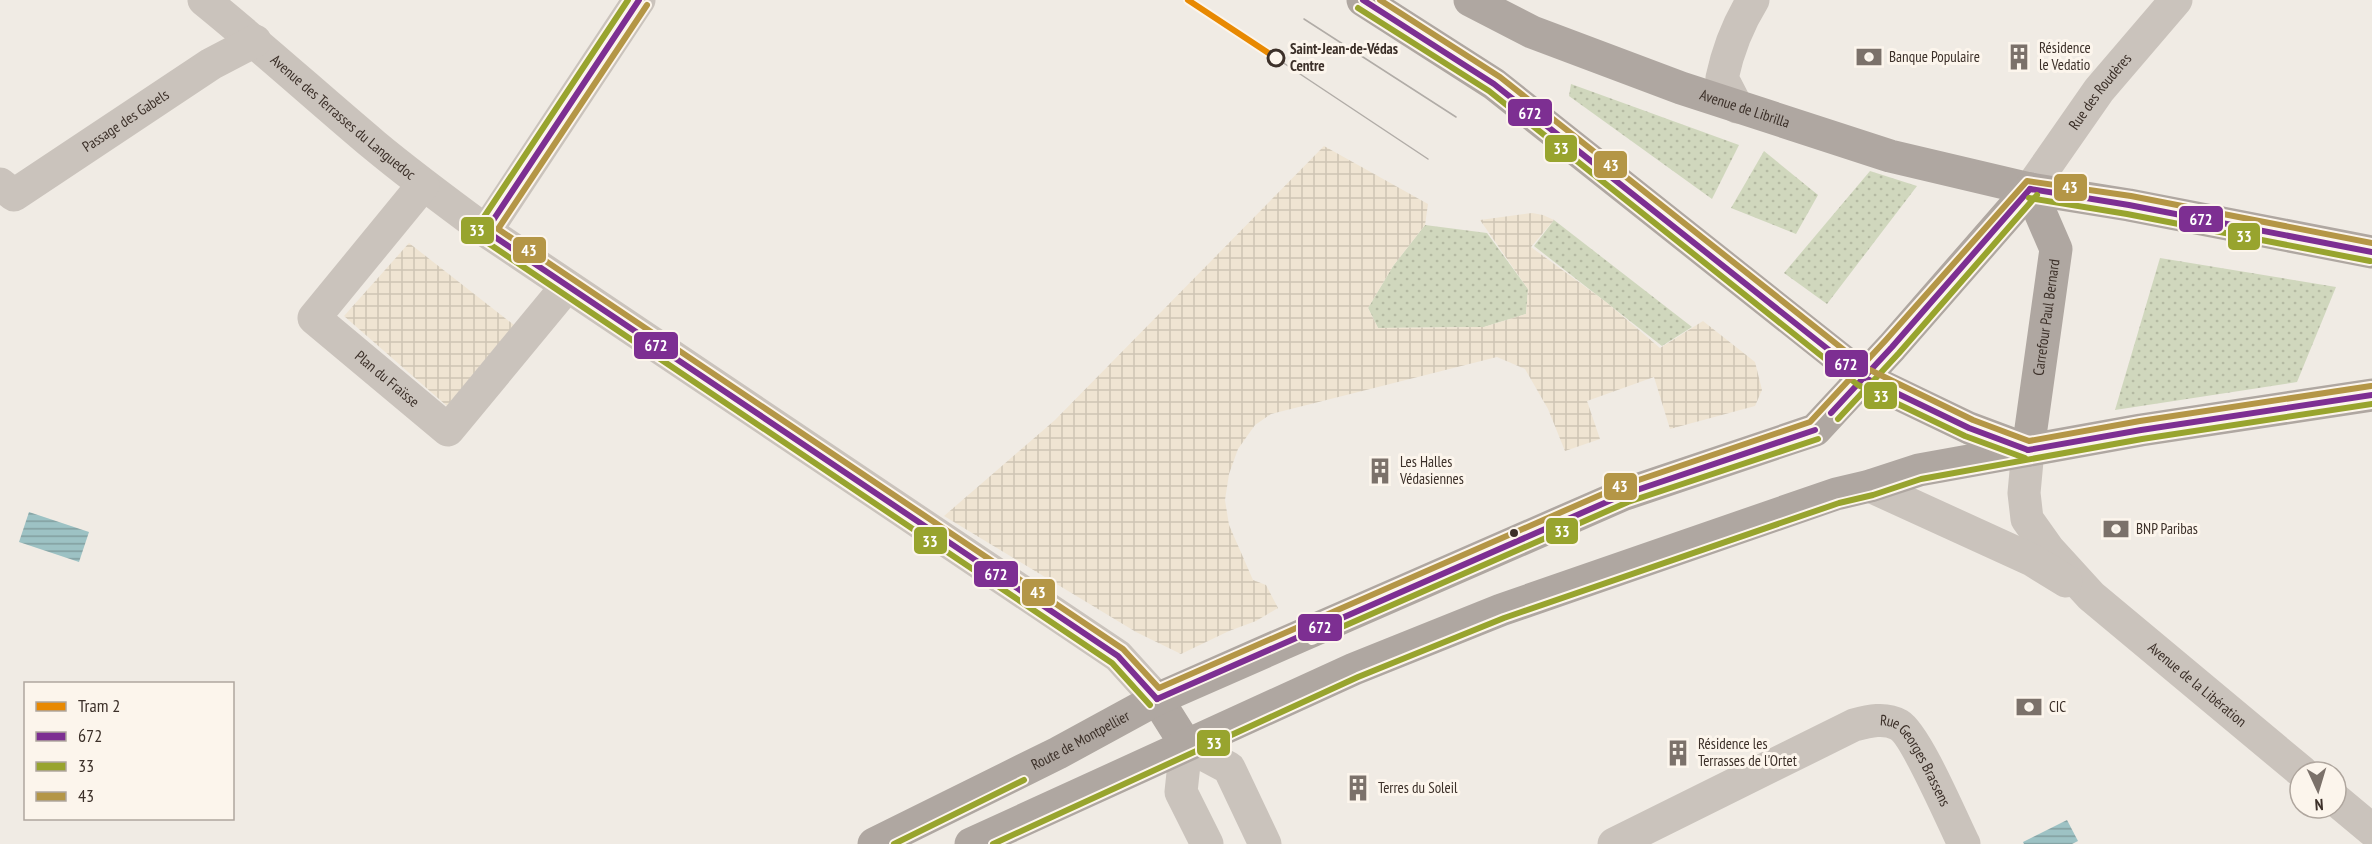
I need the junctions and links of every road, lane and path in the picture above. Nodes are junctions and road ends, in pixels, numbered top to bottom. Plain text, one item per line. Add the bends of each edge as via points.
1 (204, 0) edge
2 (639, 0) edge
3 (1363, 0) edge
4 (1470, 0) edge
5 (1753, 0) edge
6 (2176, 0) edge
7 (255, 40) junction
8 (1737, 107) junction
9 (0, 184) edge
10 (423, 185) junction
11 (2030, 189) junction
12 (486, 231) junction
13 (2372, 252) edge
14 (567, 286) junction
15 (1863, 376) junction
16 (2372, 395) edge
17 (2028, 450) junction
18 (1870, 486) junction
19 (2091, 596) junction
20 (1157, 699) junction
21 (1186, 746) junction
22 (2288, 760) edge
23 (2348, 810) edge
24 (2372, 830) edge
25 (874, 844) edge
26 (971, 844) edge
27 (1207, 844) edge
28 (1265, 844) edge
29 (1614, 844) edge
30 (1964, 844) edge

1 - 7 street, Avenue des Terrasses du Languedoc
2 - 12 street
3 - 15 main road via 1494,84
4 - 8 main road, Avenue de Librilla via 1532,32
5 - 8 street via 1742,19 1722,78
6 - 11 street, Rue des Roudères via 2099,90
7 - 9 street, Passage des Gabels via 211,64 14,195
7 - 10 street, Avenue des Terrasses du Languedoc
8 - 11 main road, Avenue de Librilla via 1890,156
10 - 12 street, Avenue des Terrasses du Languedoc
10 - 14 street, Plan du Fraïsse via 314,318 448,430
11 - 13 main road
11 - 15 main road
11 - 17 main road, Carrefour Paul Bernard via 2056,249
12 - 14 street, Avenue des Terrasses du Languedoc
14 - 20 street, Avenue des Terrasses du Languedoc via 1118,656
15 - 17 main road via 1969,428
15 - 20 main road, Route de Montpellier via 1815,430 1625,494
16 - 17 main road
17 - 18 main road via 1919,470
17 - 19 street, Avenue de la Libération via 2024,493 2027,519
18 - 19 street, Avenue de la Libération via 2032,560
18 - 21 main road via 1836,494 1501,610 1354,669
19 - 22 street, Avenue de la Libération
20 - 21 main road
20 - 25 main road, Route de Montpellier
21 - 26 main road
21 - 27 street via 1181,792
21 - 28 street via 1229,768
23 - 24 street
29 - 30 street, Rue Georges Brassens via 1854,725 1878,719 1900,725 1915,744

